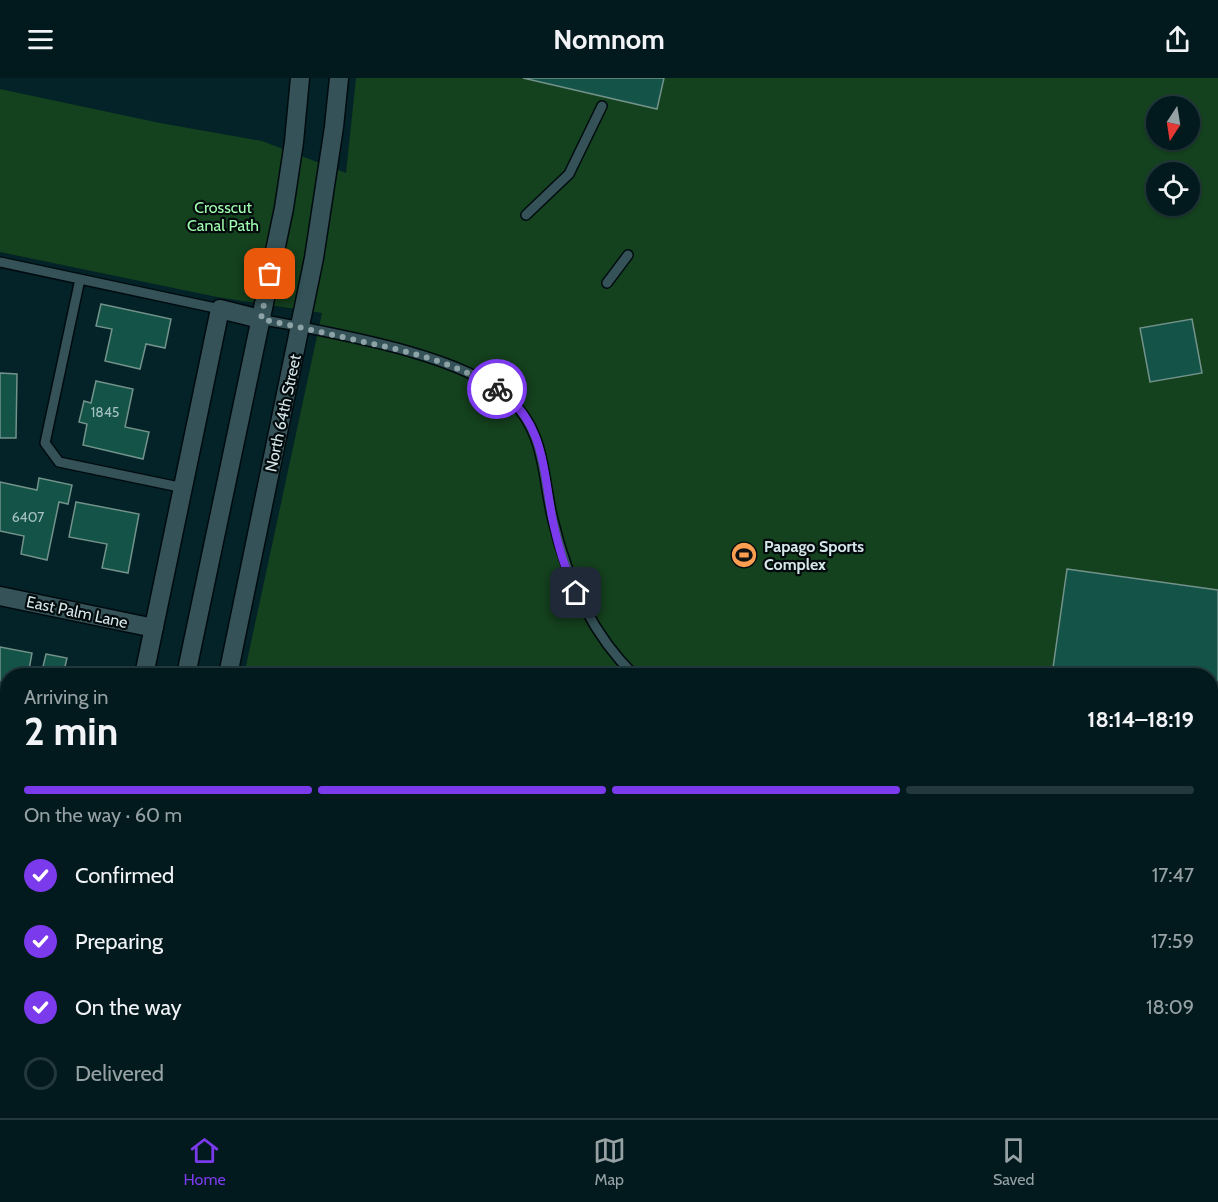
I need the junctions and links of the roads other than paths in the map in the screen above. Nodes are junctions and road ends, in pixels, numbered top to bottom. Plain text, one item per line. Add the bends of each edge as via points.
1 (300, 78) edge
2 (339, 78) edge
3 (602, 106) dead end
4 (526, 215) dead end
5 (628, 255) dead end
6 (0, 262) edge
7 (80, 279) junction
8 (607, 283) dead end
9 (220, 309) junction
10 (261, 319) junction
11 (301, 327) junction
12 (184, 488) junction
13 (0, 596) edge
14 (154, 627) junction
15 (145, 668) edge
16 (187, 668) edge
17 (229, 668) edge
18 (628, 668) edge

1 - 10 main road via 288,185
2 - 11 main road, North 64th Street via 326,186
3 - 4 lane via 569,174
5 - 8 lane
6 - 7 lane
7 - 9 lane
7 - 12 lane via 45,443 59,462
9 - 10 main road
9 - 12 main road
10 - 11 lane
10 - 16 main road
11 - 17 main road, North 64th Street
11 - 18 lane via 454,366 508,397 532,428 541,451 552,519 571,582 599,632
12 - 14 main road
13 - 14 main road, East Palm Lane
14 - 15 main road

